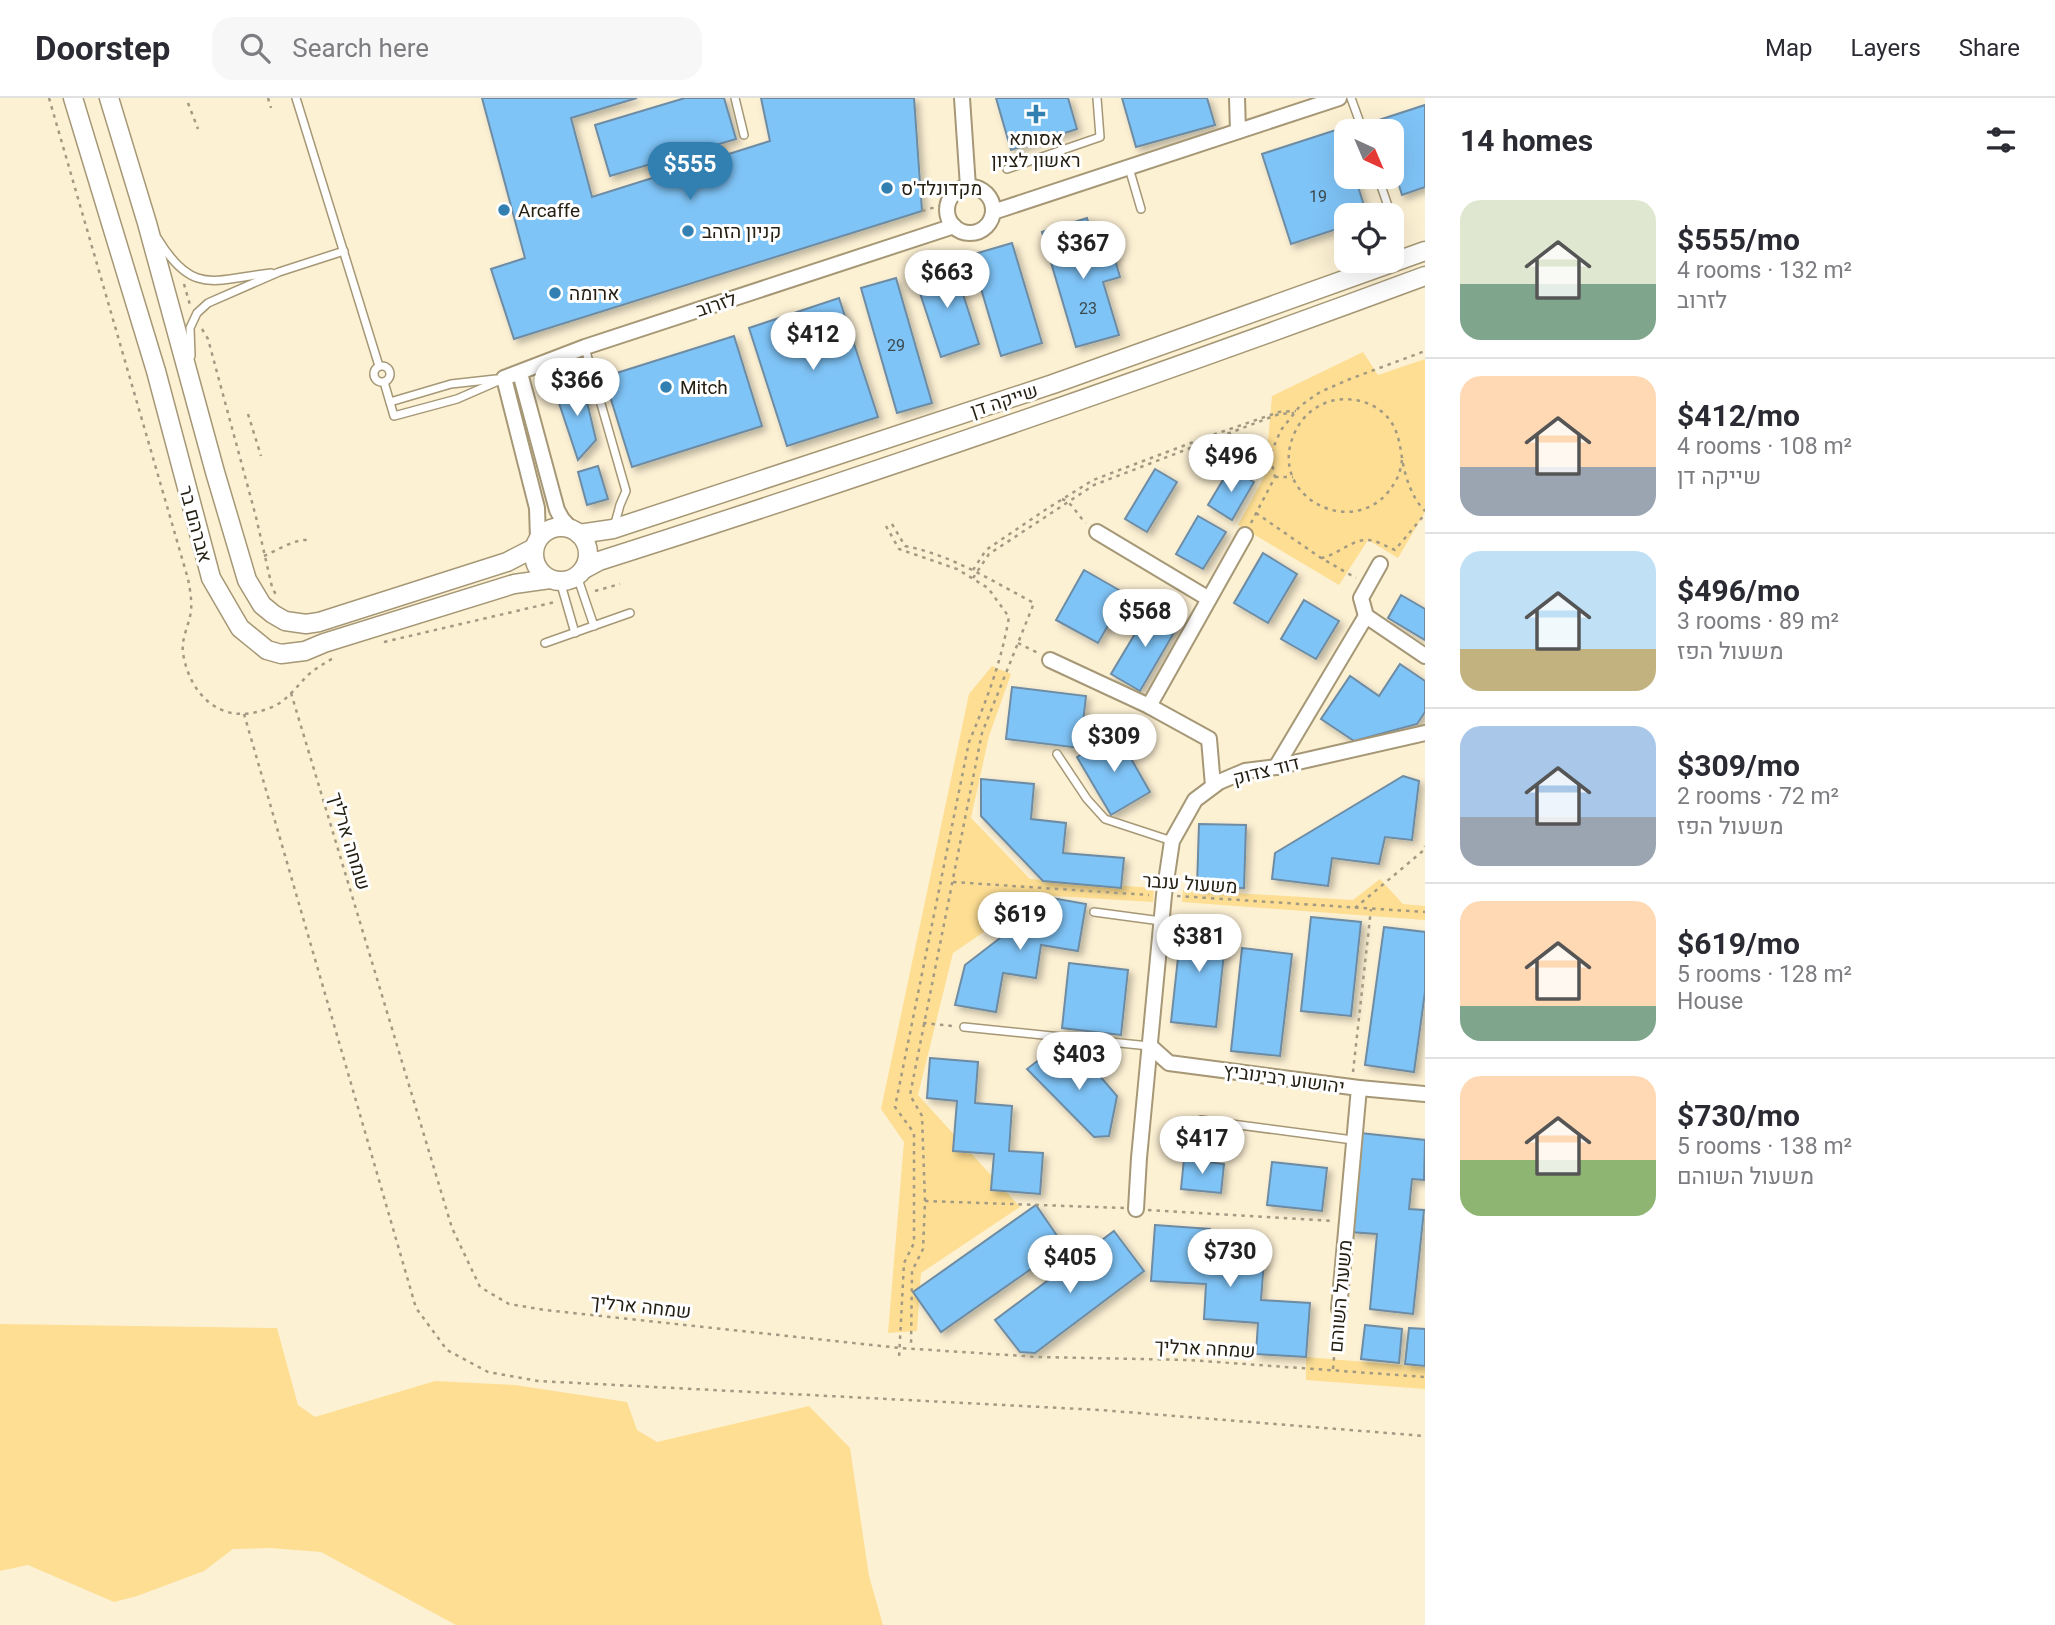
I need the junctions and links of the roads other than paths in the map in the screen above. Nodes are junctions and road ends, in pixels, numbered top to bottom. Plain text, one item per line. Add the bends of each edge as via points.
1 (73, 98) edge
2 (296, 98) edge
3 (735, 98) edge
4 (961, 98) edge
5 (1097, 98) edge
6 (1237, 98) edge
7 (1339, 98) edge
8 (1351, 98) edge
9 (110, 100) edge
10 (1359, 119) edge
11 (1238, 131) junction
12 (744, 135) dead end
13 (1129, 167) junction
14 (1007, 169) dead end
15 (968, 187) junction
16 (1141, 209) dead end
17 (993, 212) junction
18 (147, 223) junction
19 (954, 226) junction
20 (344, 251) junction
21 (1425, 251) edge
22 (279, 272) junction
23 (1425, 276) edge
24 (585, 347) junction
25 (379, 366) junction
26 (520, 373) junction
27 (504, 378) junction
28 (384, 382) junction
29 (193, 389) junction
30 (390, 402) junction
31 (613, 529) junction
32 (575, 531) junction
33 (1097, 532) road end
34 (1245, 535) road end
35 (536, 544) junction
36 (1380, 564) dead end
37 (581, 572) junction
38 (555, 580) junction
39 (1209, 599) junction
40 (630, 613) dead end
41 (1366, 616) junction
42 (594, 626) junction
43 (575, 633) junction
44 (545, 643) dead end
45 (1425, 656) edge
46 (1050, 660) road end
47 (1149, 706) junction
48 (1425, 733) edge
49 (1057, 754) dead end
50 (1276, 766) junction
51 (1213, 786) junction
52 (1172, 841) junction
53 (1094, 912) dead end
54 (1162, 921) junction
55 (964, 1027) road end
56 (1150, 1046) junction
57 (1355, 1088) junction
58 (1425, 1094) edge
59 (1201, 1120) dead end
60 (1353, 1140) junction
61 (1136, 1209) road end
62 (1339, 1309) road end

1 - 38 street, אברהם בר via 156,371 211,578 240,628 267,650 281,654 305,651 513,584
2 - 20 lane
3 - 12 lane
4 - 15 street
5 - 14 lane via 1100,137
6 - 11 street
7 - 11 street
8 - 10 lane
9 - 18 street, אברהם בר
11 - 13 street
13 - 16 lane
13 - 17 street
15 - 17 street via 985,192
15 - 19 street via 948,203
17 - 19 street via 987,225 976,232
18 - 22 lane via 179,268 198,280
18 - 29 street, אברהם בר
19 - 24 street, לזרוב
20 - 22 lane
20 - 25 lane
21 - 31 street, שייקה דן via 1053,384
22 - 29 lane via 218,297 197,313 190,328
23 - 37 street, שייקה דן via 989,432 599,561
24 - 26 street, לזרוב
24 - 31 lane via 626,491
25 - 28 lane via 374,374
25 - 28 lane via 390,371
26 - 27 street, לזרוב
26 - 32 street via 557,510
27 - 30 lane via 451,384
27 - 30 lane via 457,399 394,416
27 - 35 street via 537,508
28 - 30 lane
29 - 35 street, אברהם בר via 247,580 262,605 285,621 319,622 507,562
31 - 32 street, שייקה דן
32 - 35 street via 553,528
32 - 37 street via 588,551
33 - 39 street
34 - 39 street
35 - 38 street via 537,566
36 - 41 street via 1361,598
37 - 38 street via 569,580
37 - 42 lane
38 - 43 lane
39 - 47 street
40 - 42 lane
41 - 45 street
41 - 50 street
42 - 43 lane
43 - 44 lane
46 - 47 street
47 - 51 street via 1209,739
48 - 50 street, דוד צדוק
49 - 52 lane via 1105,819
50 - 51 street, דוד צדוק via 1245,771
51 - 52 street, דוד צדוק via 1195,800
52 - 54 street, דוד צדוק
53 - 54 lane
54 - 56 street, דוד צדוק
55 - 56 lane
56 - 57 street, יהושוע רבינוביץ via 1170,1063
56 - 61 street, דוד צדוק
57 - 58 street, יהושוע רבינוביץ
57 - 60 street, משעול השוהם
59 - 60 lane
60 - 62 street, משעול השוהם

